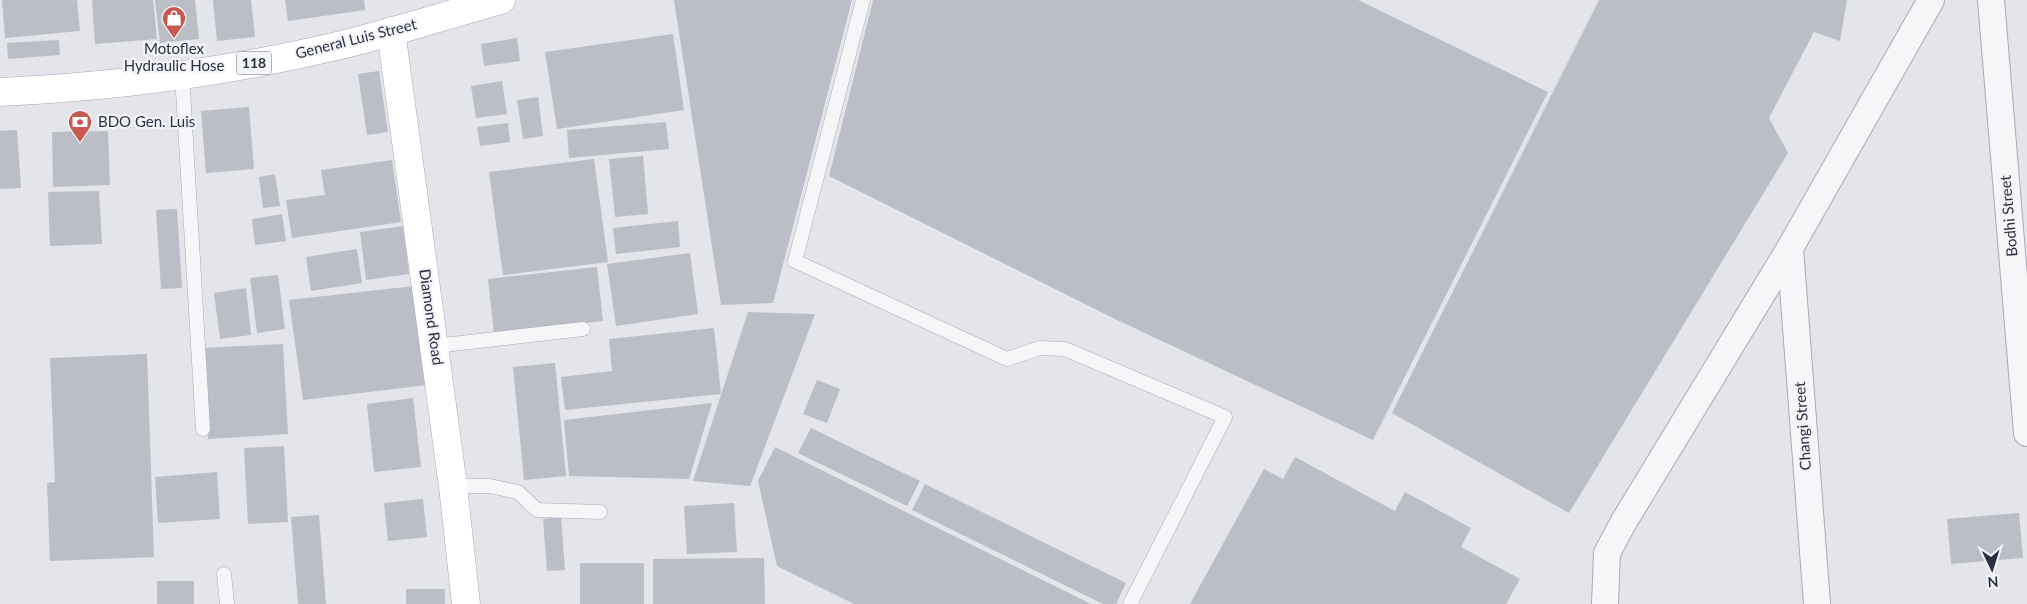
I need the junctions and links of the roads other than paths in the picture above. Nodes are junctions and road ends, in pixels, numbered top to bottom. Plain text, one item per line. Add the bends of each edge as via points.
1 (501, 0) edge
2 (863, 0) edge
3 (1931, 0) edge
4 (1991, 0) edge
5 (391, 31) junction
6 (182, 74) junction
7 (0, 92) edge
8 (1790, 248) junction
9 (583, 329) dead end
10 (435, 346) junction
11 (203, 429) dead end
12 (2027, 433) edge
13 (454, 486) junction
14 (600, 512) dead end
15 (224, 574) dead end
16 (228, 604) edge
17 (466, 604) edge
18 (1130, 604) edge
19 (1605, 604) edge
20 (1817, 604) edge

1 - 5 main road, General Luis Street / 118
2 - 18 lane via 795,261 1006,359 1040,348 1065,349 1224,417
3 - 8 street
4 - 12 street, Bodhi Street
5 - 6 main road, General Luis Street / 118 via 338,46
5 - 10 main road, Diamond Road
6 - 7 main road, General Luis Street / 118
6 - 11 lane
8 - 19 street via 1607,553
8 - 20 street, Changi Street
9 - 10 lane
10 - 13 main road, Diamond Road
13 - 14 lane via 490,486 518,492 537,510
13 - 17 main road, Diamond Road
15 - 16 lane

